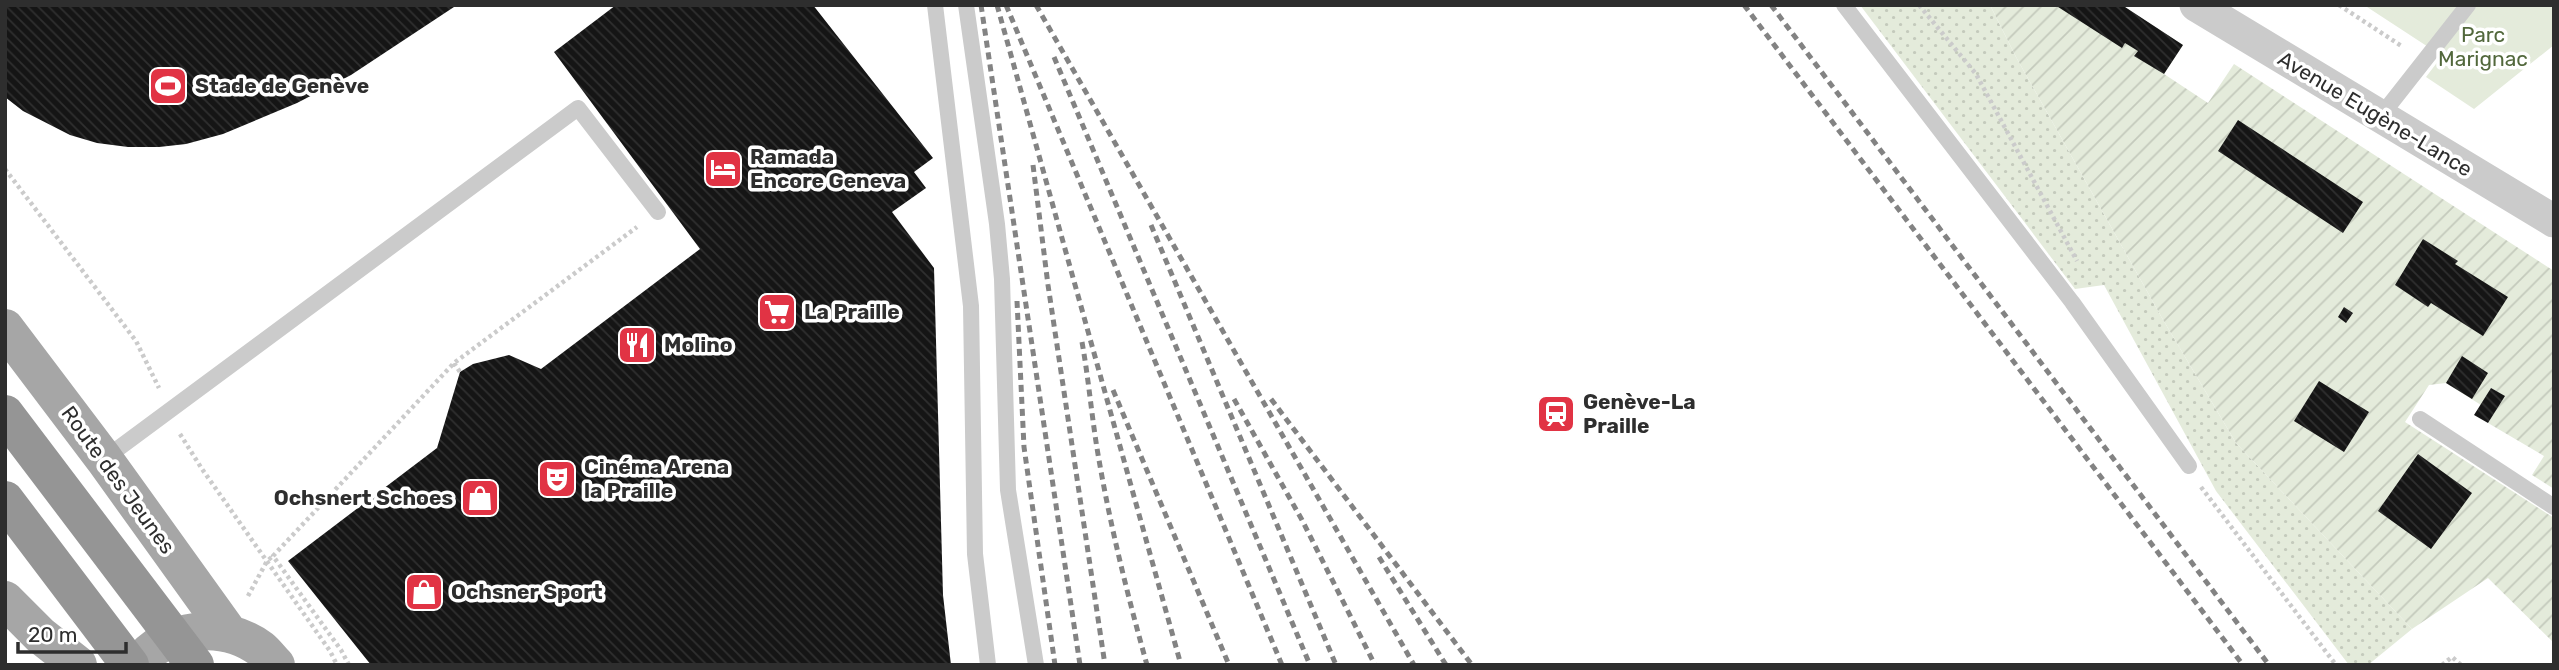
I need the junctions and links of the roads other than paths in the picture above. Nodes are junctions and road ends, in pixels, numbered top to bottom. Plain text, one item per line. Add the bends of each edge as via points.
1 (935, 5) edge
2 (966, 5) edge
3 (1844, 5) edge
4 (2196, 5) edge
5 (2469, 5) edge
6 (2380, 117) junction
7 (658, 212) road end
8 (2554, 221) edge
9 (5, 328) edge
10 (5, 414) edge
11 (2420, 419) dead end
12 (104, 459) junction
13 (2189, 466) road end
14 (5, 500) edge
15 (2554, 507) edge
16 (5, 600) edge
17 (229, 633) junction
18 (78, 665) edge
19 (130, 665) edge
20 (138, 665) edge
21 (195, 665) edge
22 (276, 665) edge
23 (988, 665) edge
24 (1036, 665) edge

1 - 23 lane via 971,306 975,554
2 - 24 lane via 1002,279 1008,490
3 - 13 lane via 2072,302
4 - 6 street, Avenue Eugène-Lance
5 - 6 lane
6 - 8 street, Avenue Eugène-Lance
7 - 12 lane via 578,108
9 - 12 main road, Route des Jeunes
10 - 21 highway
11 - 15 lane
12 - 17 main road, Route des Jeunes
14 - 19 highway
16 - 18 main road
17 - 20 main road via 183,634 161,643
17 - 22 main road via 261,649

